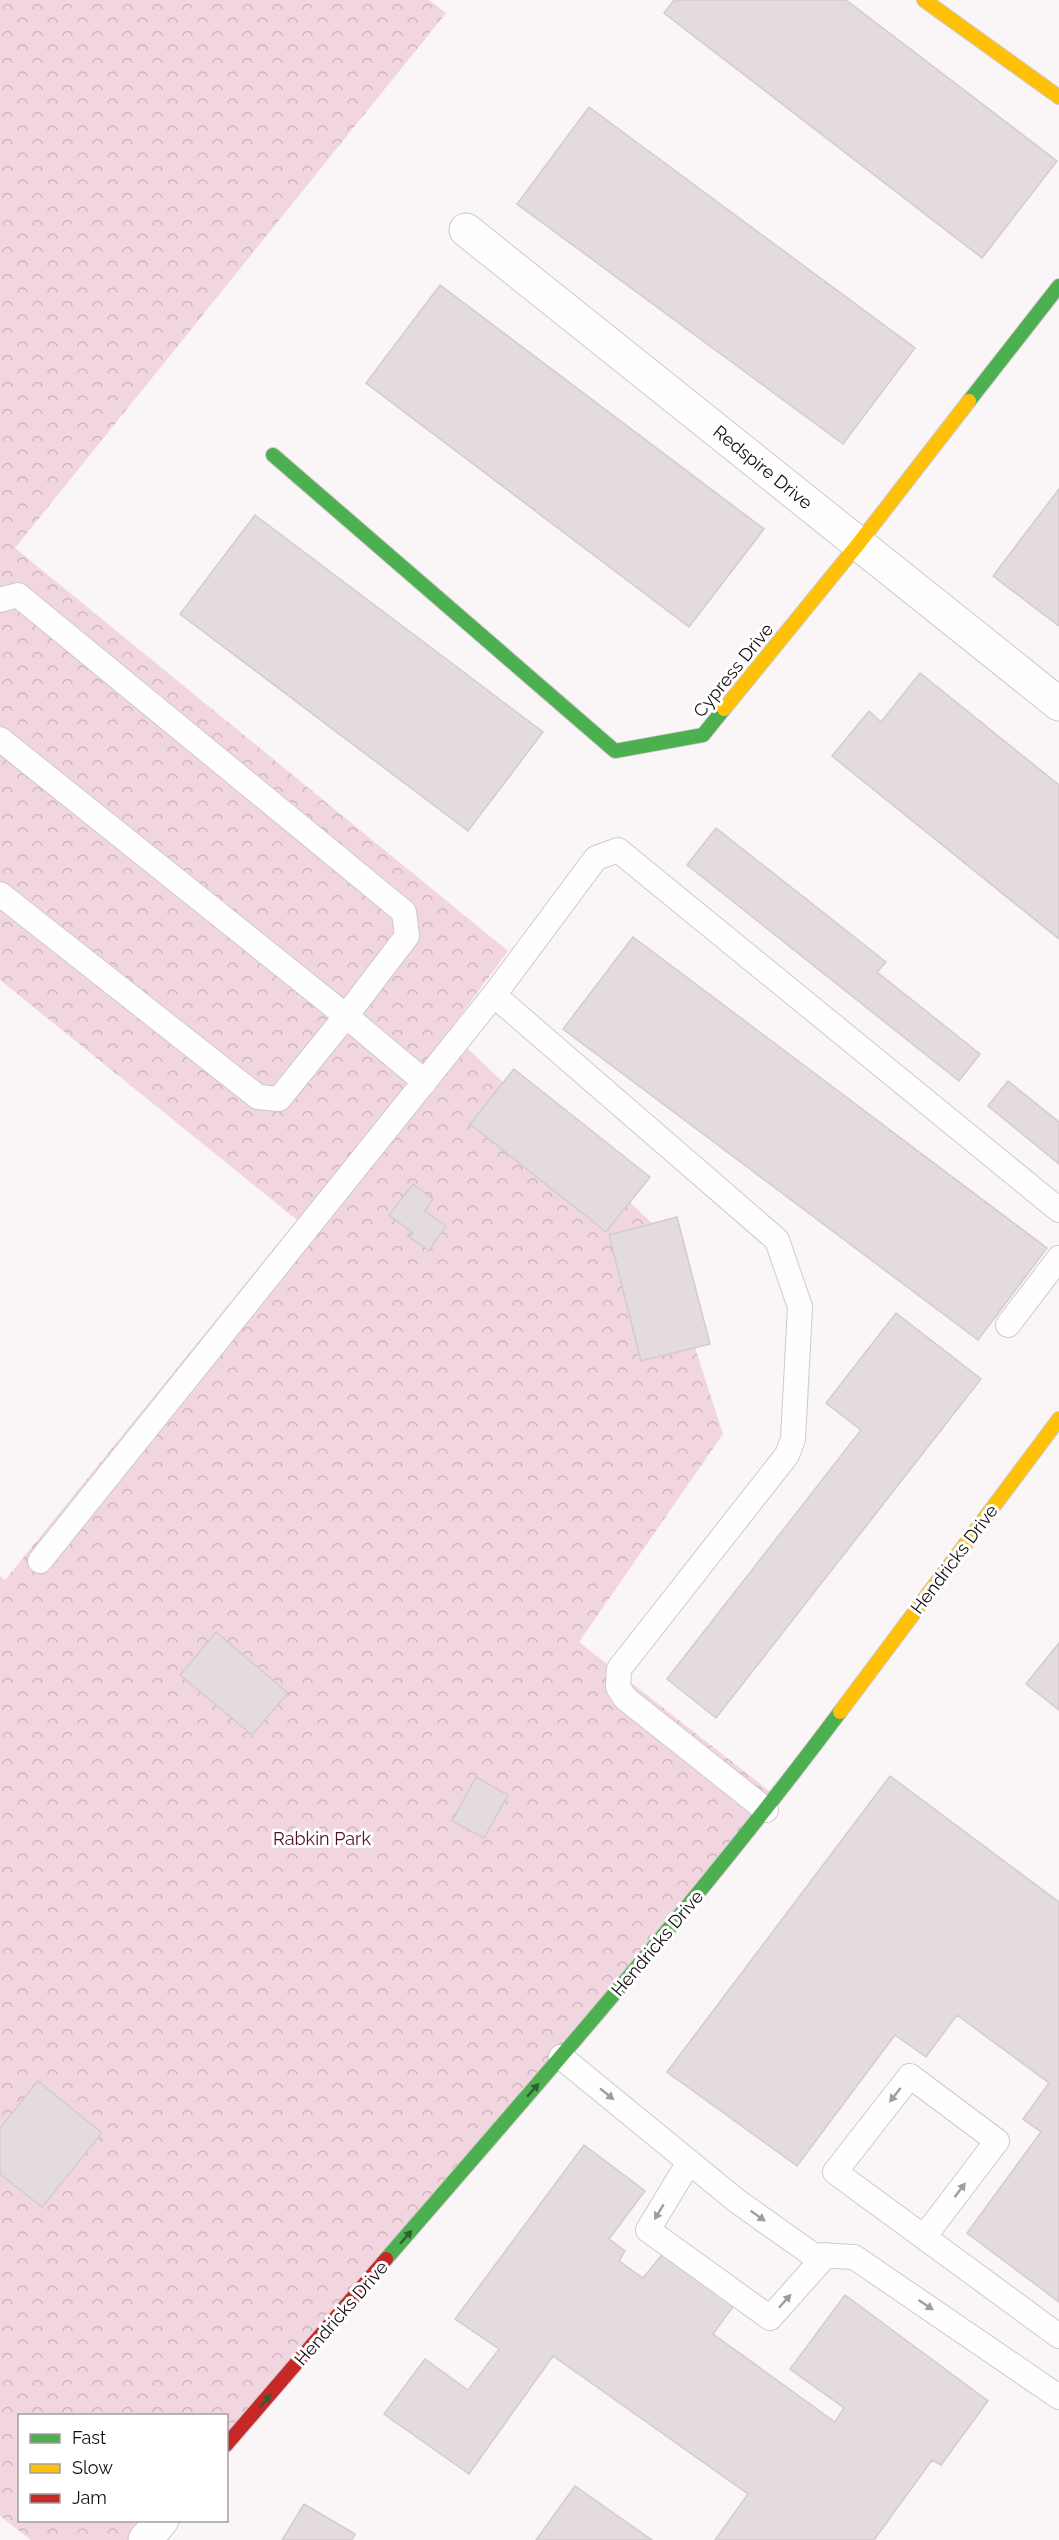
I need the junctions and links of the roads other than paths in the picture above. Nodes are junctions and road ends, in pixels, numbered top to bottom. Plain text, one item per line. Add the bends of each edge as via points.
1 (924, 0) edge
2 (1059, 97) edge
3 (466, 230) dead end
4 (1059, 286) edge
5 (273, 455) dead end
6 (859, 543) junction
7 (0, 600) edge
8 (1059, 704) edge
9 (0, 739) edge
10 (0, 894) edge
11 (494, 995) junction
12 (346, 1016) junction
13 (424, 1082) junction
14 (1059, 1210) edge
15 (1059, 1258) edge
16 (1008, 1325) dead end
17 (1059, 1419) edge
18 (40, 1561) dead end
19 (766, 1810) junction
20 (561, 2057) junction
21 (689, 2162) junction
22 (924, 2236) junction
23 (826, 2255) junction
24 (1059, 2336) edge
25 (1059, 2397) edge
26 (228, 2443) edge
27 (160, 2522) edge
28 (145, 2540) edge

1 - 2 street
3 - 6 street, Redspire Drive
4 - 6 street, Cypress Drive
5 - 6 street, Cypress Drive via 615,752 703,735
6 - 8 street, Redspire Drive
7 - 12 lane via 18,596 404,912 407,936
9 - 12 lane
10 - 12 lane via 258,1097 279,1099
11 - 13 lane
11 - 14 lane via 596,858 618,850
11 - 19 lane via 777,1240 796,1295 800,1307 794,1428 787,1455 619,1669 618,1688 626,1698
12 - 13 lane
13 - 18 lane
15 - 16 lane
17 - 19 street, Hendricks Drive
19 - 20 street, Hendricks Drive
20 -> 21 lane
26 -> 20 street, Hendricks Drive
21 -> 23 lane via 813,2255
21 -> 23 lane via 648,2230 770,2318
22 -> 22 lane via 997,2141 910,2076 835,2172
22 - 24 lane
23 -> 25 lane via 854,2257
27 - 28 street

